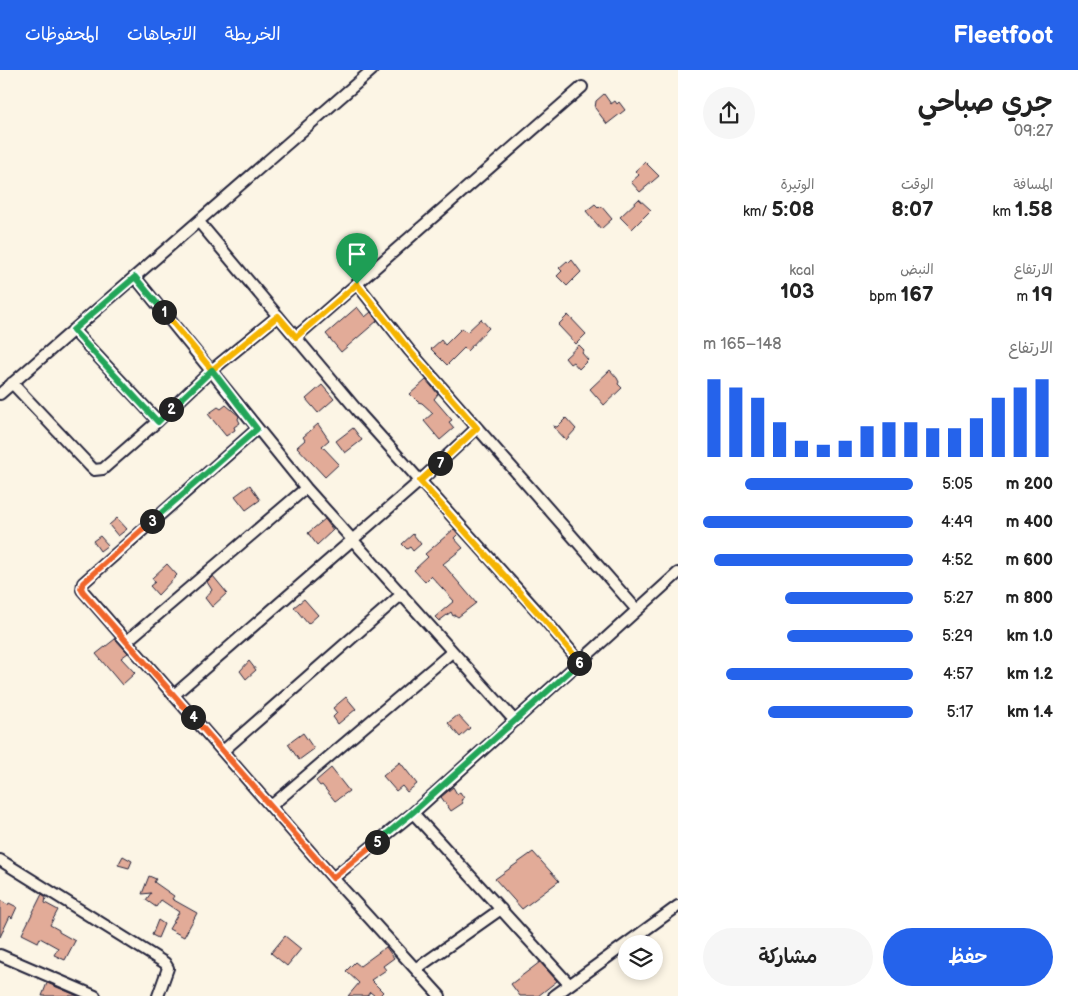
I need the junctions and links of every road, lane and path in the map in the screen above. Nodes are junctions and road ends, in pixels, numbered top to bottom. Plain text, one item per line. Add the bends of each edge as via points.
1 (372, 70) edge
2 (582, 87) dead end
3 (198, 222) junction
4 (135, 277) junction
5 (357, 284) junction
6 (278, 316) junction
7 (73, 330) junction
8 (296, 337) junction
9 (212, 370) junction
10 (12, 384) junction
11 (0, 394) edge
12 (158, 422) junction
13 (477, 428) junction
14 (257, 429) junction
15 (420, 481) junction
16 (306, 488) junction
17 (353, 539) junction
18 (678, 573) edge
19 (402, 594) junction
20 (638, 610) junction
21 (126, 640) junction
22 (452, 652) junction
23 (580, 662) junction
24 (174, 695) junction
25 (515, 721) junction
26 (223, 750) junction
27 (271, 806) junction
28 (412, 813) junction
29 (0, 860) edge
30 (333, 878) junction
31 (678, 906) edge
32 (501, 909) junction
33 (638, 935) edge
34 (618, 950) edge
35 (0, 955) edge
36 (416, 969) junction
37 (569, 984) junction
38 (95, 996) edge
39 (158, 996) edge
40 (440, 996) edge
41 (554, 996) edge

1 - 3 street
2 - 5 street
3 - 4 street
3 - 6 street
4 - 7 street
4 - 9 street
5 - 8 street
5 - 13 street
6 - 8 street
6 - 9 street
7 - 10 street
7 - 12 street
8 - 15 street
9 - 12 street
9 - 14 street
10 - 11 street
10 - 12 street via 94,470 103,469
13 - 15 street
13 - 20 street
14 - 16 street
14 - 21 street via 83,583 83,592
15 - 17 street
15 - 23 street
16 - 17 street
16 - 21 street
17 - 19 street
17 - 24 street
18 - 20 street
19 - 22 street
19 - 26 street
20 - 23 street
21 - 24 street
22 - 25 street
22 - 27 street
23 - 25 street
24 - 26 street
25 - 28 street
26 - 27 street
27 - 30 street
28 - 30 street
28 - 32 street
29 - 39 street via 165,963 168,968
30 - 36 street
31 - 33 street
32 - 36 street
32 - 37 street
34 - 37 street
35 - 38 street
36 - 40 street
37 - 41 street

